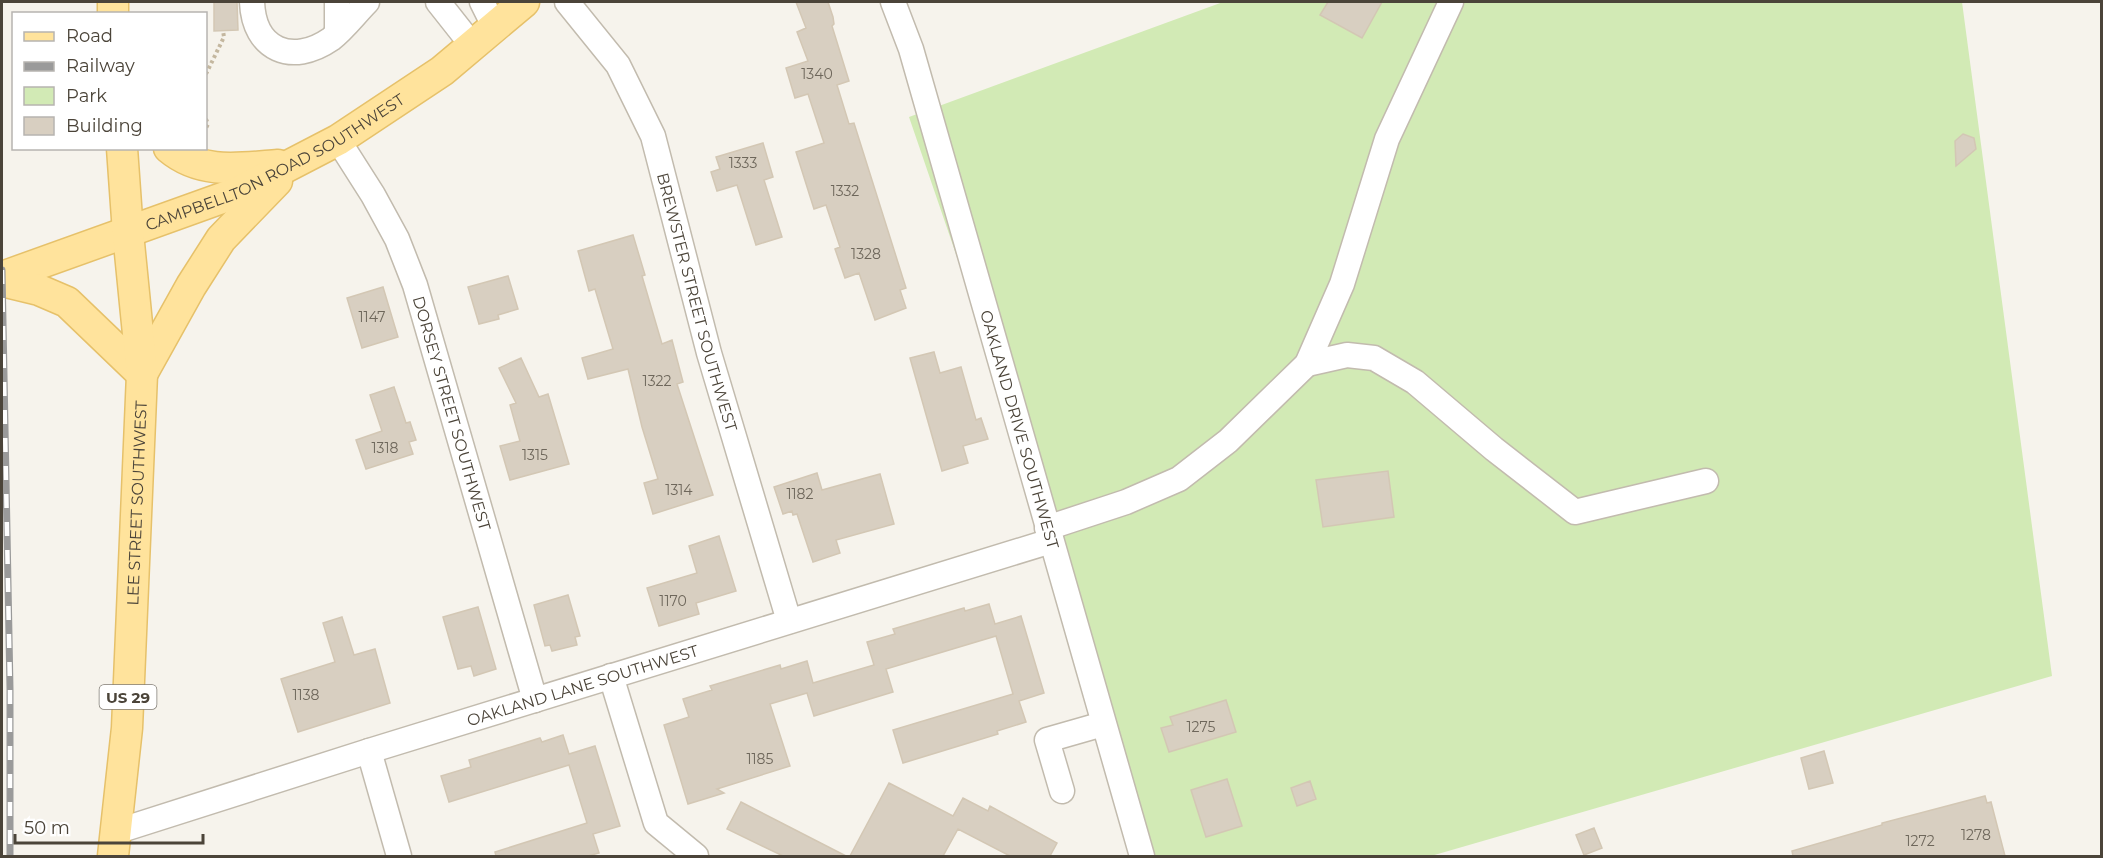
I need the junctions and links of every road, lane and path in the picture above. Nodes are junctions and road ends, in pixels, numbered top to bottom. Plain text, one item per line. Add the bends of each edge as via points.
1 (252, 2) edge
2 (337, 2) edge
3 (367, 2) edge
4 (438, 2) edge
5 (524, 2) edge
6 (567, 2) edge
7 (893, 2) edge
8 (1451, 2) edge
9 (488, 14) edge
10 (223, 31) dead end
11 (337, 33) junction
12 (472, 45) junction
13 (207, 72) edge
14 (338, 140) junction
15 (122, 150) edge
16 (172, 150) edge
17 (293, 163) junction
18 (128, 233) junction
19 (2, 279) edge
20 (1307, 364) junction
21 (142, 374) junction
22 (1706, 481) dead end
23 (1049, 534) junction
24 (789, 621) junction
25 (611, 676) junction
26 (535, 700) junction
27 (1103, 724) junction
28 (369, 751) junction
29 (1062, 791) dead end
30 (114, 844) edge
31 (399, 856) edge
32 (696, 856) edge
33 (1142, 856) edge

1 - 11 street via 259,32 273,48 291,52 314,48
2 - 11 street
3 - 11 street
4 - 12 street
5 - 9 main road, CAMPBELLTON ROAD SOUTHWEST
6 - 24 street, BREWSTER STREET SOUTHWEST via 618,65 653,136 709,353
7 - 23 street, OAKLAND DRIVE SOUTHWEST via 911,49
8 - 20 street via 1387,139 1342,284
9 - 12 main road, CAMPBELLTON ROAD SOUTHWEST
10 - 13 path via 224,37
12 - 14 main road, CAMPBELLTON ROAD SOUTHWEST via 442,71
14 - 17 main road, CAMPBELLTON ROAD SOUTHWEST
14 - 26 street, DORSEY STREET SOUTHWEST via 397,239 415,285
15 - 18 main road, LEE STREET SOUTHWEST / US 29
16 - 17 main road via 198,165 229,169
17 - 18 main road, CAMPBELLTON ROAD SOUTHWEST via 236,193
17 - 21 main road via 221,239
18 - 19 main road, CAMPBELLTON ROAD SOUTHWEST
18 - 21 main road, LEE STREET SOUTHWEST / US 29
19 - 21 main road via 67,302
20 - 22 street via 1347,356 1374,358 1415,382 1575,512
20 - 23 street, OAKLAND LANE SOUTHWEST via 1228,441 1179,479
21 - 30 main road, LEE STREET SOUTHWEST / US 29 via 127,728
23 - 24 street, OAKLAND LANE SOUTHWEST
23 - 27 street, OAKLAND DRIVE SOUTHWEST
24 - 25 street, OAKLAND LANE SOUTHWEST
25 - 26 street, OAKLAND LANE SOUTHWEST
25 - 32 street via 656,823
26 - 28 street, OAKLAND LANE SOUTHWEST
27 - 29 street via 1047,740
27 - 33 street, OAKLAND DRIVE SOUTHWEST
28 - 30 street, OAKLAND LANE SOUTHWEST
28 - 31 street

